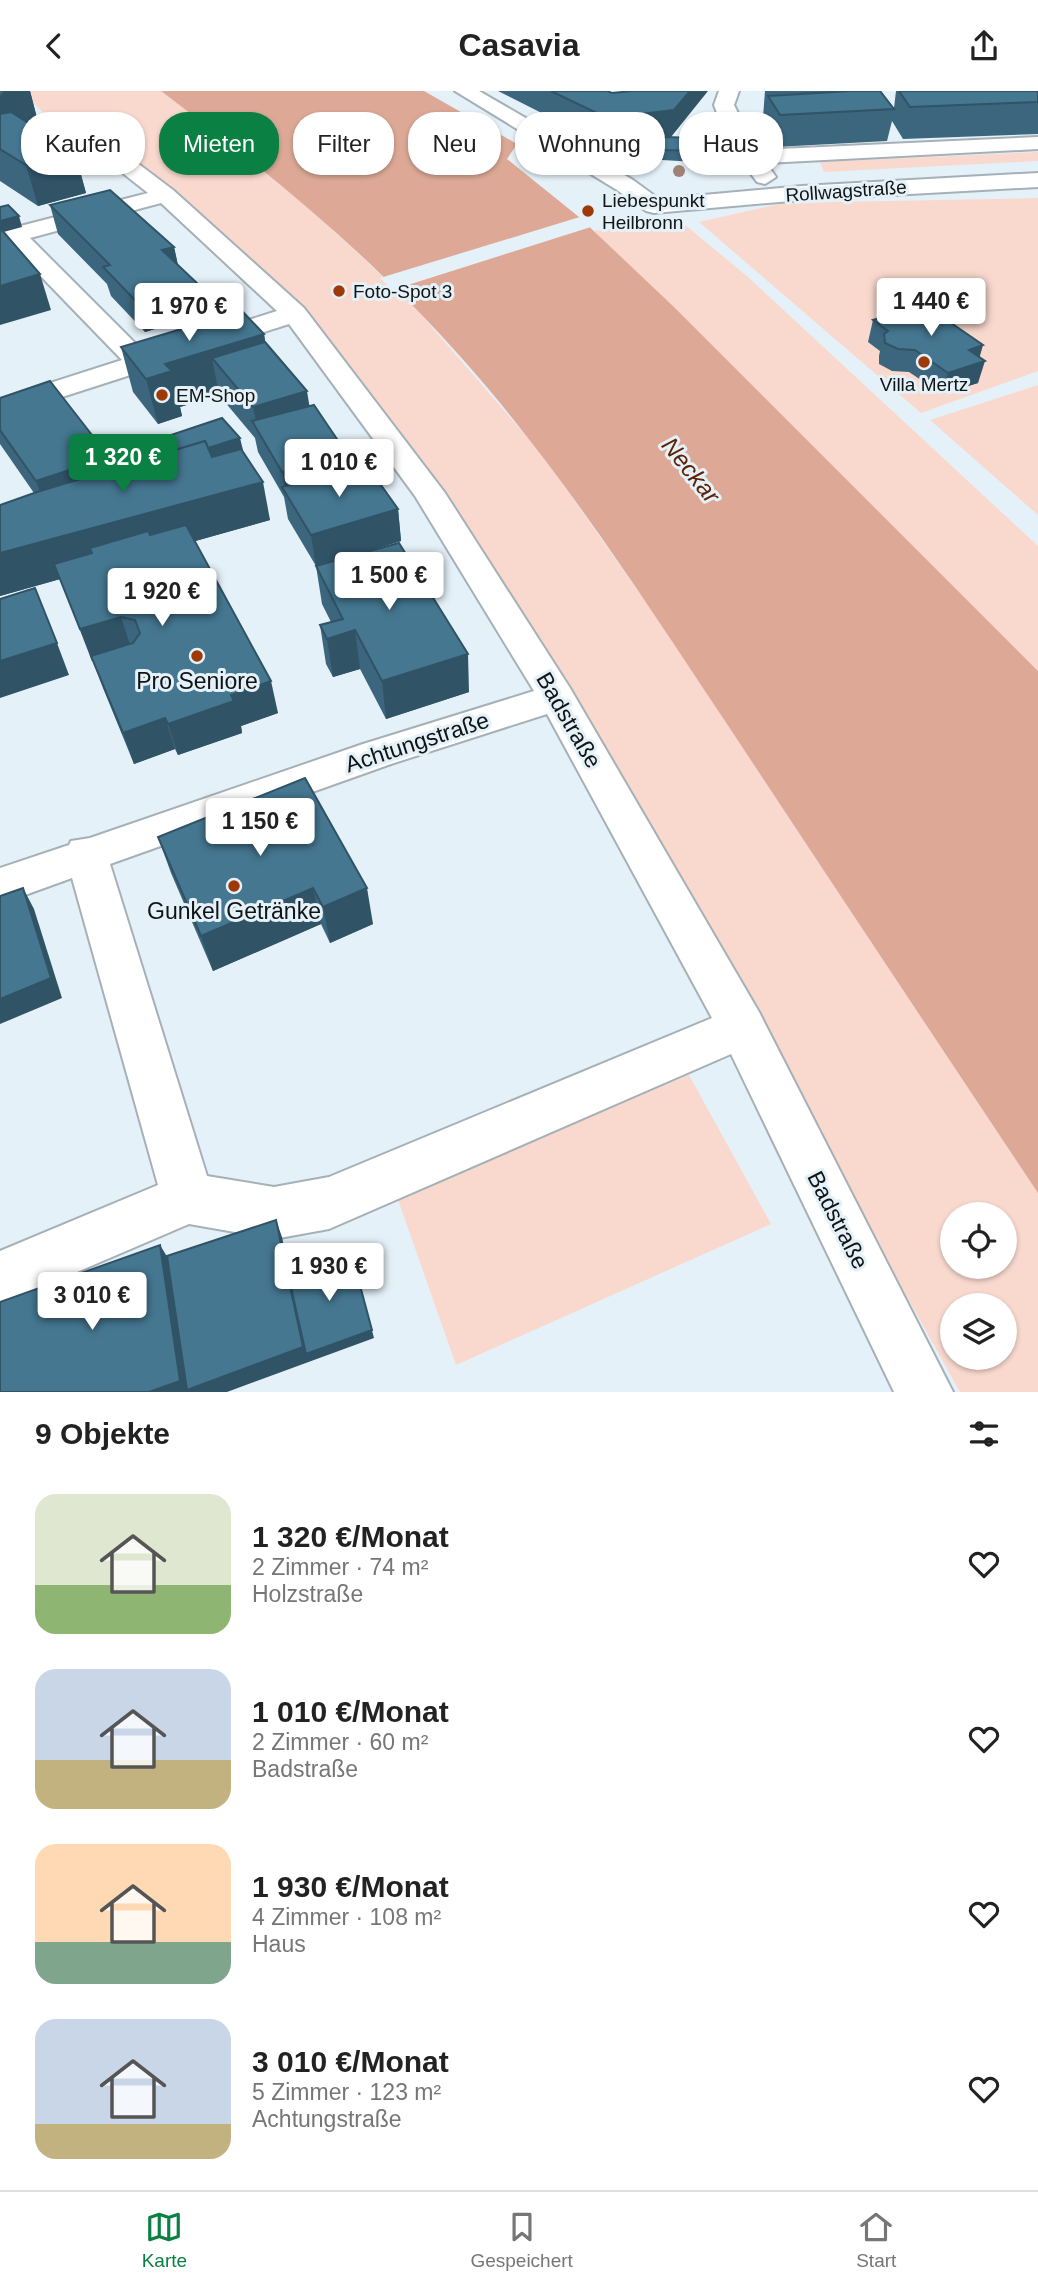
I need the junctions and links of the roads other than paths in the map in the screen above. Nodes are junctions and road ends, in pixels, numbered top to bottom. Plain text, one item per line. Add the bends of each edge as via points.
1 (465, 91) edge
2 (729, 91) edge
3 (750, 91) edge
4 (727, 112) edge
5 (738, 112) edge
6 (1038, 143) edge
7 (0, 145) edge
8 (783, 155) edge
9 (761, 175) edge
10 (1038, 180) edge
11 (802, 193) junction
12 (165, 195) junction
13 (295, 314) junction
14 (140, 363) junction
15 (0, 408) edge
16 (557, 697) junction
17 (86, 853) junction
18 (0, 886) edge
19 (741, 1027) junction
20 (188, 1198) junction
21 (0, 1277) edge
22 (924, 1392) edge

1 - 11 street, Rollwagstraße via 654,206
2 - 4 street via 724,105
3 - 5 street
6 - 8 street
7 - 12 street, Badstraße via 92,138
9 - 11 street
10 - 11 street, Rollwagstraße
12 - 13 street, Badstraße
12 - 14 street via 13,235
13 - 14 street
13 - 16 street, Badstraße via 429,493
14 - 15 street
16 - 17 street, Achtungstraße
16 - 19 street, Badstraße
17 - 18 street, Achtungstraße
17 - 20 street
19 - 20 street via 329,1203 274,1213
19 - 22 street, Badstraße
20 - 21 street

